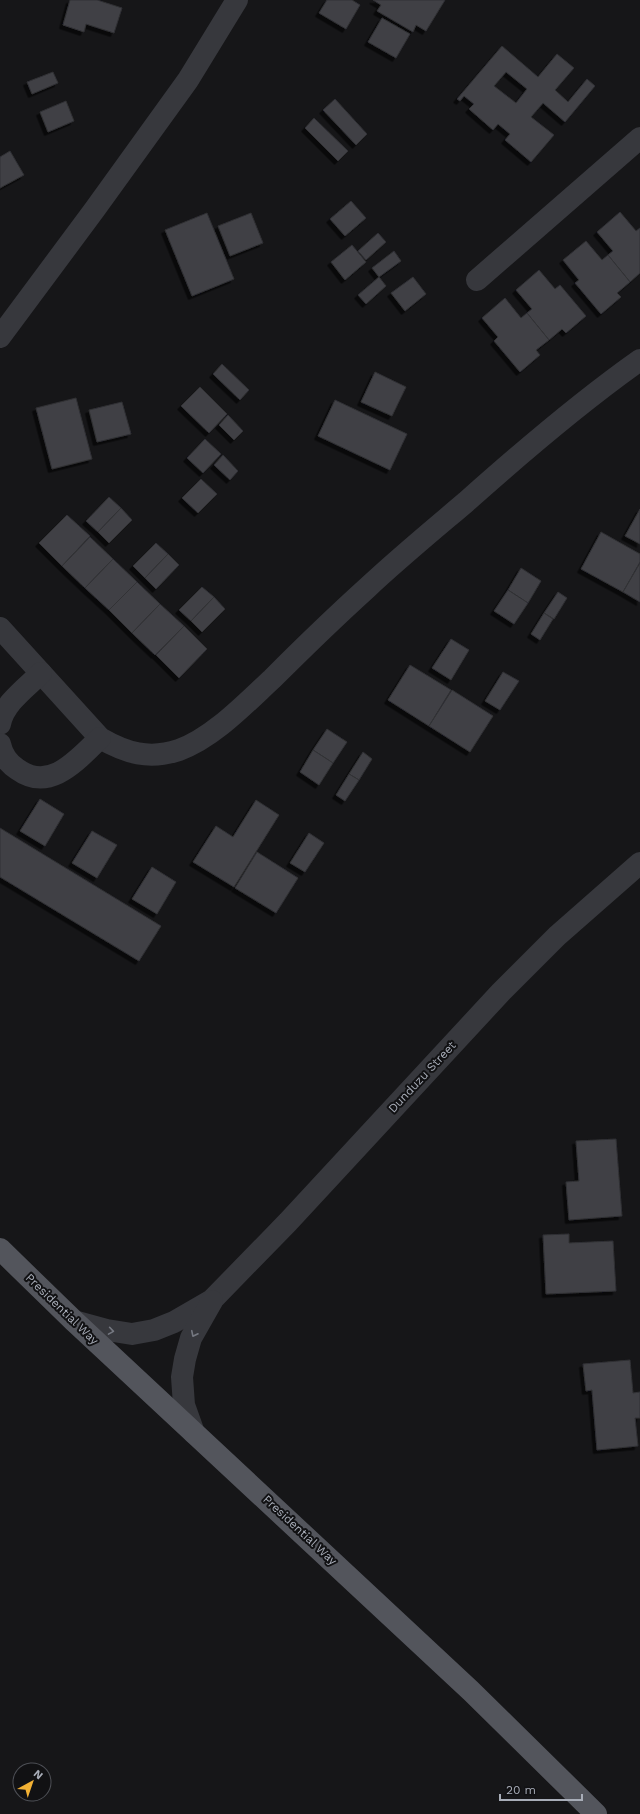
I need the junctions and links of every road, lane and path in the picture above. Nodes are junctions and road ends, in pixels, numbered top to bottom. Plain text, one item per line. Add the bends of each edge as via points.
1 (238, 0) edge
2 (640, 138) edge
3 (477, 280) dead end
4 (0, 337) edge
5 (640, 360) edge
6 (0, 628) edge
7 (41, 673) junction
8 (0, 724) edge
9 (100, 738) junction
10 (0, 744) edge
11 (640, 863) edge
12 (0, 1249) edge
13 (212, 1300) junction
14 (74, 1321) junction
15 (194, 1433) junction
16 (596, 1814) edge

1 - 4 street via 188,80
2 - 3 street
5 - 9 street via 601,388 367,587 240,709 209,734 179,750 157,754 136,754
6 - 7 street
7 - 8 street via 11,703
7 - 9 street
9 - 10 street via 71,766 56,775 40,778 24,774 10,764
11 - 13 street, Dunduzu Street via 557,936 501,992
12 - 14 main road, Presidential Way
14 -> 13 street, Dunduzu Street via 132,1334 154,1330 174,1322
13 -> 15 street, Dunduzu Street via 191,1338 182,1377 184,1405
14 - 15 main road, Presidential Way
15 - 16 main road, Presidential Way via 472,1691

